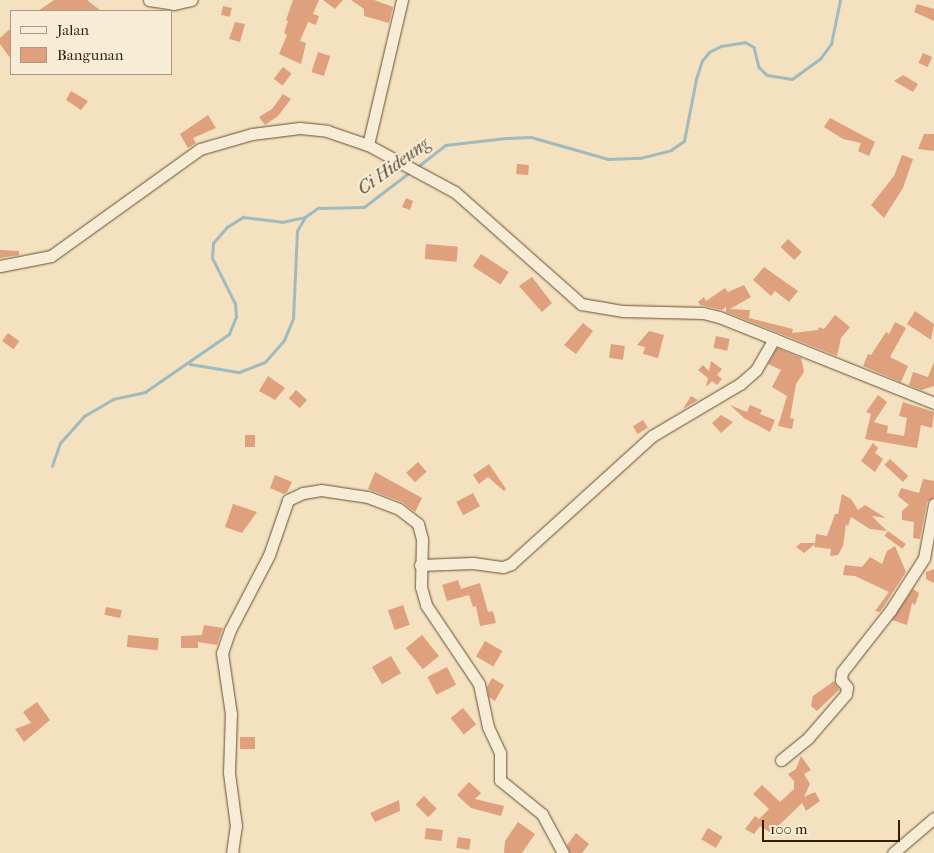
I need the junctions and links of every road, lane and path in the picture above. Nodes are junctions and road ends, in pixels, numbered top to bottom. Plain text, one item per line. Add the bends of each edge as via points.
1 (149, 0) edge
2 (192, 0) edge
3 (402, 0) edge
4 (368, 145) junction
5 (0, 266) edge
6 (774, 339) junction
7 (934, 403) edge
8 (934, 504) edge
9 (420, 565) junction
10 (781, 760) dead end
11 (934, 818) edge
12 (232, 853) edge
13 (563, 853) edge
14 (893, 853) edge

1 - 2 street via 174,4
3 - 4 street
4 - 5 street via 327,131 300,128 218,142 182,160 51,256
4 - 6 street via 455,192 581,304 623,311 702,313
6 - 7 street
6 - 9 street via 756,370 740,384 652,436 511,564 503,567
8 - 10 street via 924,558 890,611 842,672 846,694 808,738
9 - 12 street via 421,531 411,516 399,509 368,497 335,491 303,493 288,500 268,555 230,630 222,653 231,714 229,773 236,826
9 - 13 street via 426,605 479,684 488,726 500,753 500,780 542,814
11 - 14 street

